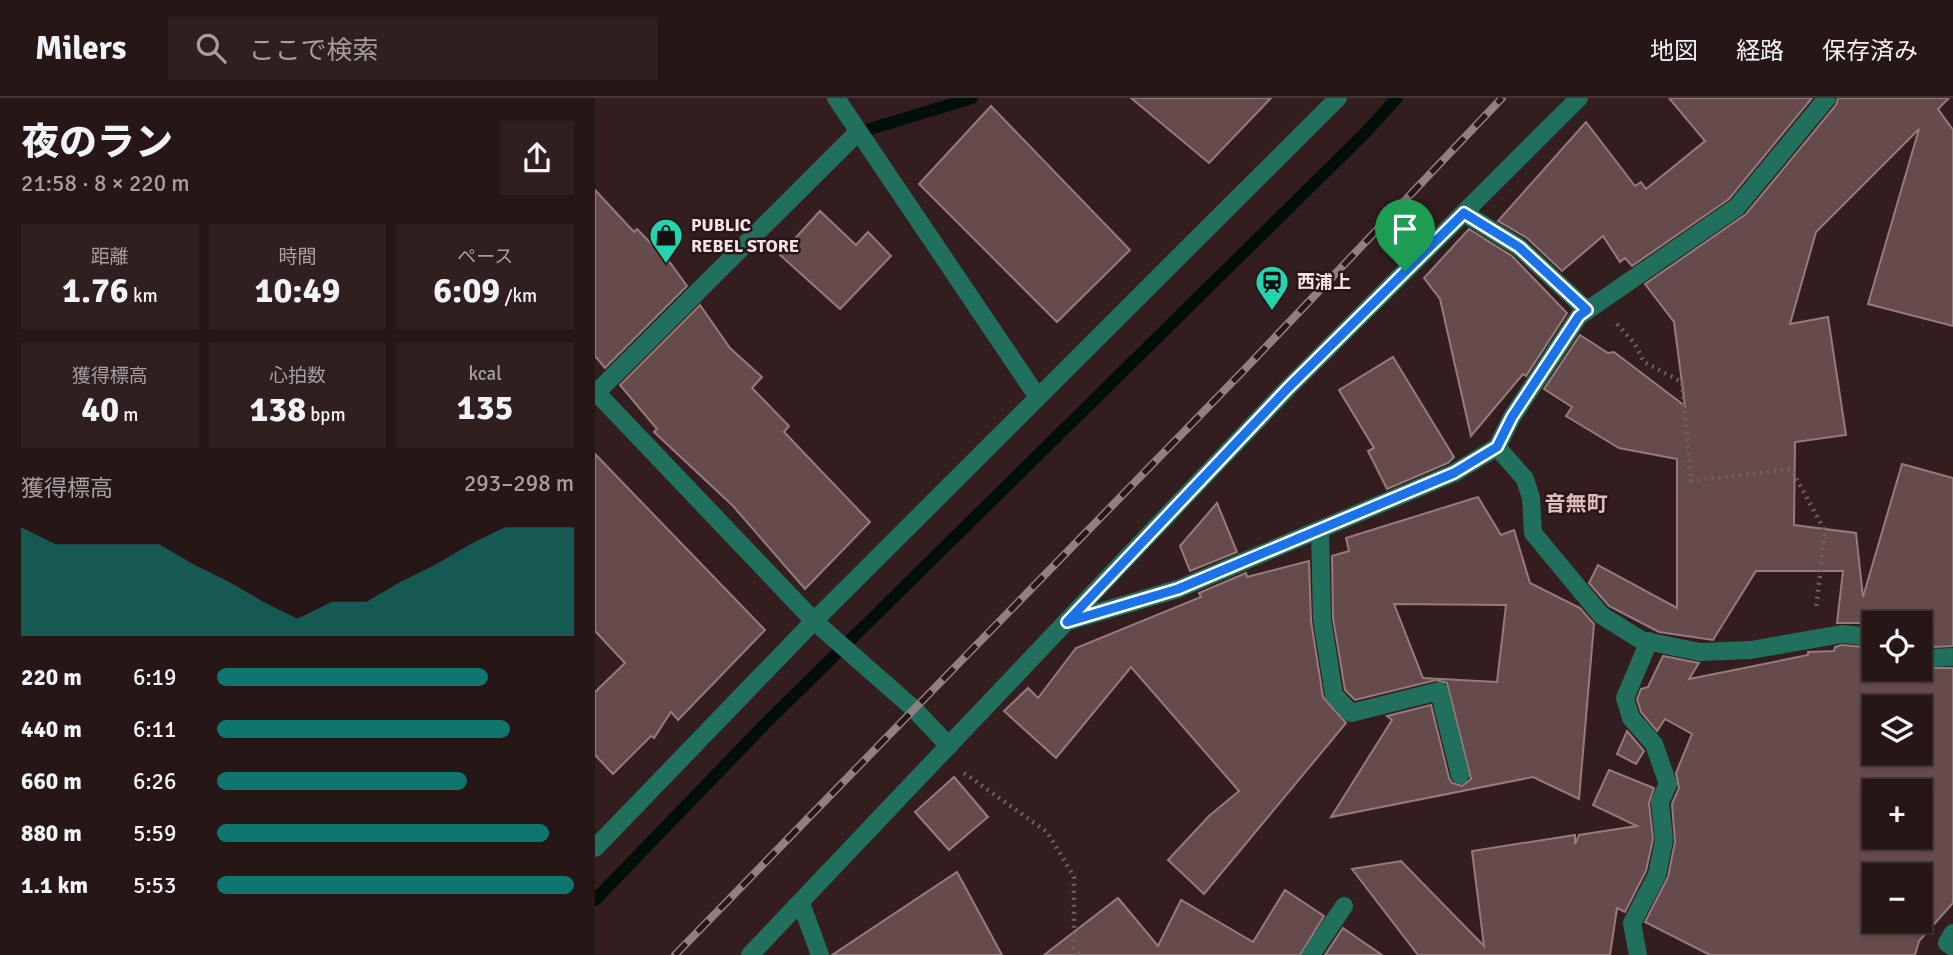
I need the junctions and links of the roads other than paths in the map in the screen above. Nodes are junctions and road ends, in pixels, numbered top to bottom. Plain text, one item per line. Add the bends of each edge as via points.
1 (836, 98) edge
2 (1338, 98) edge
3 (1579, 98) edge
4 (1828, 98) edge
5 (857, 133) junction
6 (1464, 213) junction
7 (1593, 306) junction
8 (596, 393) edge
9 (1037, 396) junction
10 (1497, 447) junction
11 (1320, 530) junction
12 (814, 621) junction
13 (1067, 622) junction
14 (1862, 634) edge
15 (1649, 641) junction
16 (1953, 657) edge
17 (1932, 658) edge
18 (945, 751) junction
19 (1460, 775) dead end
20 (595, 848) edge
21 (801, 903) junction
22 (1344, 906) dead end
23 (1953, 933) edge
24 (1953, 947) edge
25 (750, 955) edge
26 (820, 955) edge
27 (1311, 955) edge
28 (1638, 955) edge

1 - 5 street
2 - 9 street
3 - 6 street
4 - 7 street via 1737,207
5 - 8 street
5 - 9 street
6 - 7 street via 1519,247
6 - 13 street via 1288,388
7 - 10 street via 1579,316
8 - 12 street
9 - 12 street
10 - 11 street via 1454,473
10 - 15 street via 1525,479 1533,533 1601,615
11 - 13 street via 1178,589
11 - 19 street via 1322,618 1334,695 1351,713 1439,691
12 - 18 street via 914,709
12 - 20 street
13 - 18 street
14 - 15 street via 1751,650 1700,652
15 - 28 street via 1625,698 1630,718 1654,744 1668,784 1660,802 1664,840 1657,875 1632,923
16 - 17 street
18 - 21 street
21 - 25 street
21 - 26 street
22 - 27 street
23 - 24 street via 1947,943

